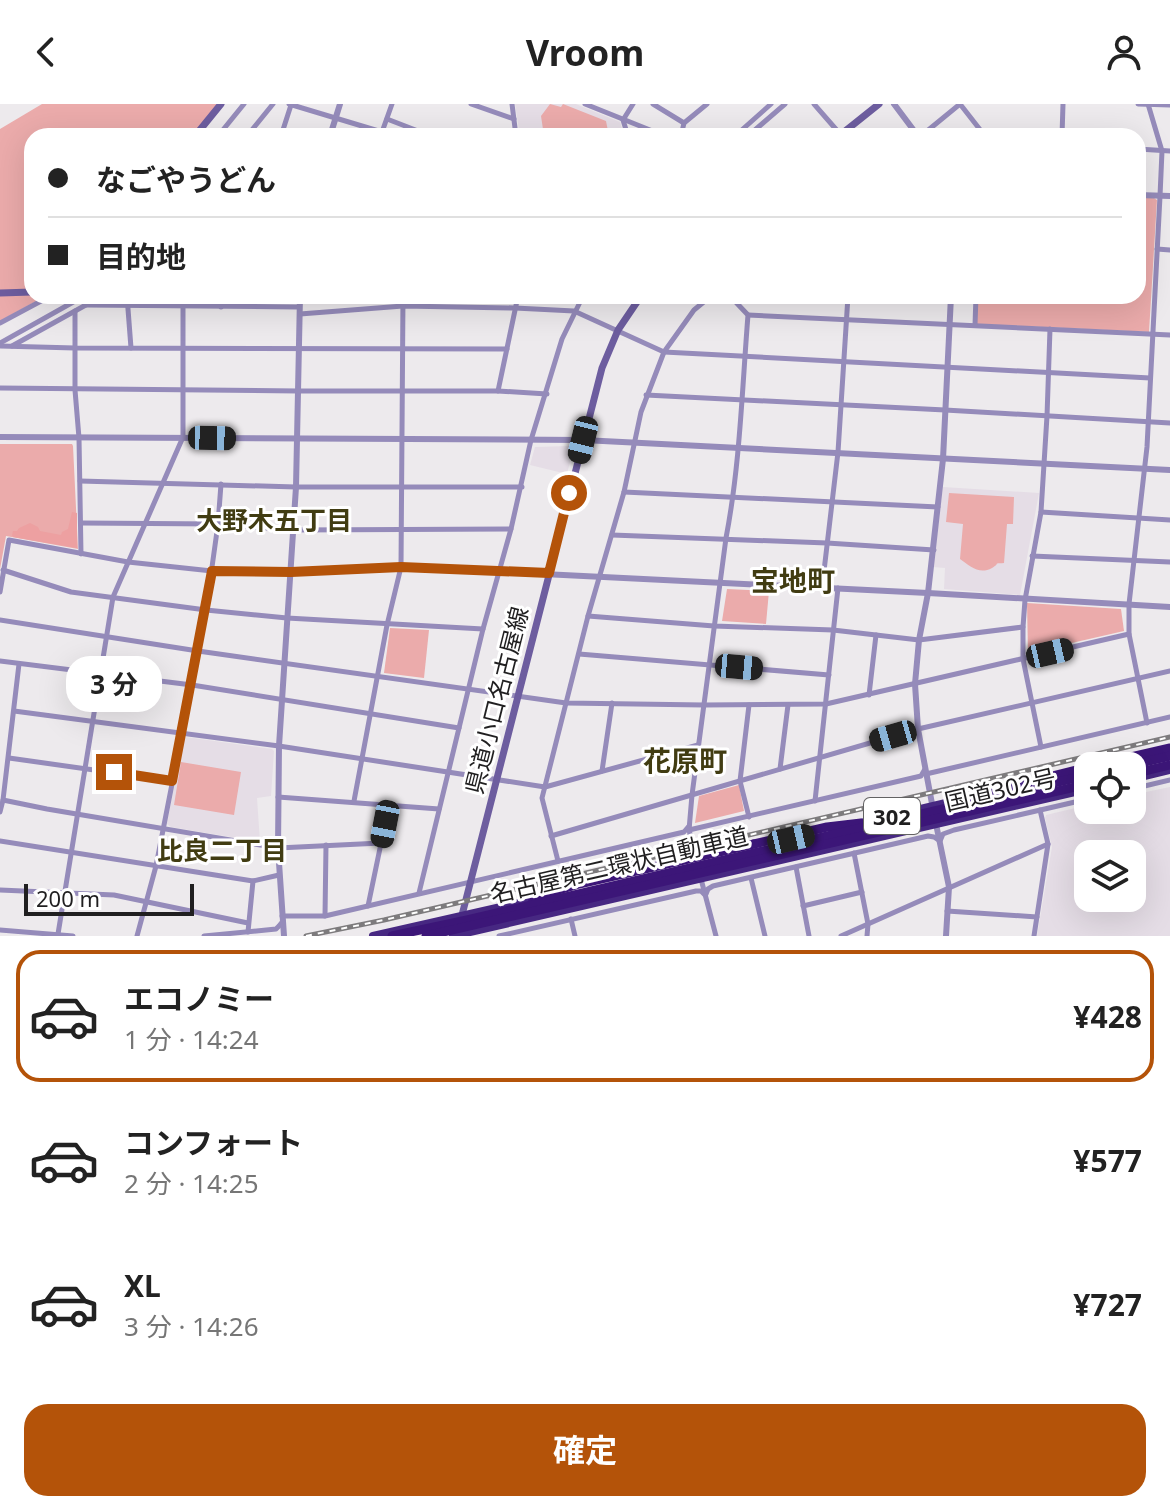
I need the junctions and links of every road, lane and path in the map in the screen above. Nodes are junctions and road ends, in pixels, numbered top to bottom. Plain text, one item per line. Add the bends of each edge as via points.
1 (221, 104) edge
2 (244, 104) edge
3 (273, 104) edge
4 (290, 104) edge
5 (340, 104) edge
6 (392, 104) edge
7 (471, 104) edge
8 (512, 104) edge
9 (585, 104) edge
10 (633, 104) edge
11 (653, 104) edge
12 (707, 104) edge
13 (771, 104) edge
14 (785, 104) edge
15 (814, 104) edge
16 (879, 104) edge
17 (894, 104) edge
18 (960, 104) edge
19 (1063, 104) edge
20 (1138, 104) edge
21 (1148, 104) edge
22 (1170, 105) edge
23 (335, 118) junction
24 (387, 119) junction
25 (514, 119) junction
26 (623, 120) junction
27 (684, 123) junction
28 (202, 128) edge
29 (224, 128) edge
30 (254, 128) edge
31 (283, 128) edge
32 (332, 128) edge
33 (364, 128) edge
34 (384, 128) edge
35 (410, 128) edge
36 (515, 128) edge
37 (626, 128) edge
38 (643, 128) edge
39 (683, 128) edge
40 (744, 128) edge
41 (757, 128) edge
42 (834, 128) edge
43 (849, 128) edge
44 (914, 128) edge
45 (930, 128) edge
46 (979, 128) edge
47 (1062, 128) edge
48 (1146, 150) edge
49 (1162, 151) junction
50 (1170, 151) edge
51 (1146, 195) edge
52 (1160, 196) junction
53 (1170, 196) edge
54 (1157, 249) junction
55 (1170, 250) edge
56 (24, 292) edge
57 (0, 293) edge
58 (36, 304) edge
59 (70, 304) edge
60 (300, 304) edge
61 (516, 304) edge
62 (578, 304) edge
63 (636, 304) edge
64 (701, 304) edge
65 (738, 304) edge
66 (848, 304) edge
67 (950, 304) edge
68 (976, 304) edge
69 (86, 305) joint
70 (128, 306) junction
71 (403, 306) junction
72 (183, 307) junction
73 (221, 307) joint
74 (515, 308) junction
75 (75, 311) junction
76 (300, 311) junction
77 (574, 311) junction
78 (748, 315) junction
79 (847, 321) junction
80 (0, 323) edge
81 (949, 324) junction
82 (975, 325) junction
83 (1050, 329) junction
84 (618, 330) junction
85 (1152, 334) junction
86 (1170, 335) edge
87 (0, 344) edge
88 (12, 346) junction
89 (75, 348) junction
90 (131, 348) junction
91 (182, 348) junction
92 (298, 348) junction
93 (403, 349) junction
94 (507, 349) junction
95 (664, 352) junction
96 (744, 357) junction
97 (845, 362) junction
98 (947, 368) junction
99 (1048, 373) junction
100 (1150, 378) junction
101 (0, 388) edge
102 (75, 390) junction
103 (183, 390) junction
104 (298, 391) junction
105 (402, 391) junction
106 (498, 391) junction
107 (547, 394) junction
108 (646, 395) junction
109 (742, 401) junction
110 (840, 404) junction
111 (945, 410) junction
112 (1047, 416) junction
113 (1148, 422) junction
114 (1170, 423) edge
115 (0, 437) edge
116 (183, 437) junction
117 (79, 438) junction
118 (298, 438) junction
119 (402, 438) junction
120 (531, 440) junction
121 (583, 440) junction
122 (636, 443) junction
123 (740, 449) junction
124 (838, 452) junction
125 (943, 459) junction
126 (1044, 465) junction
127 (1145, 468) junction
128 (1170, 470) edge
129 (80, 481) junction
130 (162, 483) junction
131 (221, 484) junction
132 (296, 487) junction
133 (401, 487) junction
134 (522, 487) junction
135 (624, 492) junction
136 (734, 498) junction
137 (832, 502) junction
138 (938, 507) junction
139 (1041, 512) junction
140 (1139, 518) junction
141 (1170, 520) edge
142 (81, 523) junction
143 (144, 523) junction
144 (218, 524) junction
145 (400, 529) junction
146 (511, 529) junction
147 (293, 530) junction
148 (612, 535) junction
149 (726, 538) junction
150 (827, 543) junction
151 (934, 550) junction
152 (81, 554) junction
153 (1032, 556) junction
154 (1133, 560) junction
155 (128, 562) junction
156 (1170, 562) edge
157 (401, 567) junction
158 (3, 570) junction
159 (212, 571) junction
160 (291, 572) junction
161 (501, 572) junction
162 (549, 573) junction
163 (601, 576) junction
164 (720, 582) junction
165 (822, 588) junction
166 (838, 588) junction
167 (0, 592) edge
168 (928, 593) junction
169 (113, 597) junction
170 (1025, 600) junction
171 (1129, 604) junction
172 (1170, 607) edge
173 (206, 610) junction
174 (588, 616) junction
175 (287, 618) junction
176 (0, 620) edge
177 (387, 625) junction
178 (714, 626) junction
179 (1023, 627) junction
180 (483, 629) junction
181 (833, 630) junction
182 (1129, 634) junction
183 (876, 635) junction
184 (107, 636) junction
185 (919, 640) junction
186 (198, 651) junction
187 (579, 654) junction
188 (1023, 659) junction
189 (0, 661) edge
190 (284, 663) junction
191 (19, 664) junction
192 (709, 665) junction
193 (1170, 671) edge
194 (100, 672) junction
195 (829, 675) junction
196 (377, 676) junction
197 (1138, 677) junction
198 (915, 684) junction
199 (192, 685) junction
200 (468, 690) junction
201 (869, 695) junction
202 (518, 696) junction
203 (282, 699) junction
204 (566, 703) junction
205 (612, 703) junction
206 (1032, 703) junction
207 (826, 704) junction
208 (704, 705) junction
209 (749, 705) junction
210 (788, 705) junction
211 (14, 711) junction
212 (371, 713) junction
213 (1170, 717) edge
214 (93, 721) junction
215 (1147, 723) junction
216 (459, 728) junction
217 (918, 729) junction
218 (182, 732) junction
219 (698, 745) junction
220 (279, 746) junction
221 (1041, 747) junction
222 (1170, 752) edge
223 (820, 757) junction
224 (1146, 757) edge
225 (1146, 757) edge
226 (9, 758) junction
227 (362, 759) junction
228 (1146, 760) edge
229 (1170, 767) edge
230 (85, 768) junction
231 (780, 769) junction
232 (602, 771) junction
233 (448, 772) junction
234 (926, 772) junction
235 (1074, 773) edge
236 (1074, 774) edge
237 (1146, 774) edge
238 (497, 778) junction
239 (1170, 780) edge
240 (172, 781) junction
241 (740, 781) junction
242 (1033, 783) joint
243 (1146, 786) edge
244 (545, 787) junction
245 (1074, 789) edge
246 (1074, 790) edge
247 (692, 795) junction
248 (278, 797) junction
249 (3, 800) junction
250 (354, 801) junction
251 (815, 801) junction
252 (1074, 802) edge
253 (389, 805) junction
254 (933, 806) junction
255 (439, 809) junction
256 (1040, 810) junction
257 (0, 812) edge
258 (983, 813) junction
259 (78, 814) junction
260 (749, 817) junction
261 (998, 820) junction
262 (861, 823) junction
263 (936, 824) junction
264 (689, 828) junction
265 (163, 829) junction
266 (904, 832) junction
267 (551, 836) junction
268 (0, 841) edge
269 (940, 841) junction
270 (381, 843) junction
271 (896, 844) junction
272 (1048, 844) junction
273 (326, 845) junction
274 (278, 848) junction
275 (72, 851) junction
276 (854, 853) junction
277 (558, 861) junction
278 (697, 861) junction
279 (766, 863) junction
280 (156, 866) junction
281 (796, 867) junction
282 (784, 870) junction
283 (279, 875) junction
284 (701, 878) junction
285 (751, 878) junction
286 (253, 881) junction
287 (471, 882) junction
288 (671, 885) junction
289 (949, 887) junction
290 (0, 890) edge
291 (65, 892) junction
292 (862, 892) junction
293 (419, 893) junction
294 (706, 895) junction
295 (660, 899) junction
296 (145, 901) junction
297 (368, 906) junction
298 (803, 906) junction
299 (947, 911) junction
300 (462, 915) junction
301 (325, 916) junction
302 (486, 916) junction
303 (1037, 917) junction
304 (283, 918) junction
305 (571, 919) junction
306 (248, 923) junction
307 (868, 924) junction
308 (0, 930) edge
309 (248, 932) junction
310 (8, 933) edge
311 (58, 934) edge
312 (73, 936) edge
313 (137, 936) edge
314 (204, 936) edge
315 (284, 936) edge
316 (373, 936) edge
317 (392, 936) edge
318 (426, 936) edge
319 (455, 936) edge
320 (499, 936) edge
321 (575, 936) edge
322 (716, 936) edge
323 (765, 936) edge
324 (809, 936) edge
325 (841, 936) edge
326 (867, 936) edge
327 (946, 936) edge
328 (1034, 936) edge

1 - 28 main road
2 - 29 street
3 - 30 street
4 - 23 street
4 - 31 street
5 - 23 street
6 - 24 street
7 - 25 street
8 - 25 street
9 - 26 street
10 - 26 street
11 - 27 street
12 - 27 street
13 - 40 street
14 - 41 street
15 - 42 street
16 - 43 main road
17 - 44 street
18 - 45 street
18 - 46 street
19 - 47 street
20 - 21 street
21 - 22 street
21 - 49 street
23 - 32 street
23 - 33 street
24 - 34 street
24 - 35 street
25 - 36 street
26 - 37 street
26 - 38 street
27 - 39 street
48 - 49 street
49 - 50 street
49 - 52 street
51 - 52 street
52 - 53 street
52 - 54 street
54 - 55 street
54 - 85 street
56 - 57 main road
58 - 80 street
59 - 87 street
60 - 76 street
61 - 74 street
62 - 77 street
63 - 84 main road, 県道小口名古屋線
64 - 95 street
65 - 78 street
66 - 79 street
67 - 81 street
68 - 82 street
69 - 70 street
69 - 75 street
70 - 72 street
70 - 90 street
71 - 74 street
71 - 76 street
71 - 93 street
72 - 73 street
72 - 91 street
73 - 76 street
74 - 77 street
74 - 94 street
75 - 88 street
75 - 89 street
76 - 92 street
77 - 84 street
77 - 107 street
78 - 79 street
78 - 96 street
79 - 81 street
79 - 97 street
81 - 82 street
81 - 98 street
82 - 83 street
83 - 85 street
83 - 99 street
84 - 95 street
84 - 121 main road, 県道小口名古屋線
85 - 86 street
85 - 100 street
87 - 88 street
88 - 89 street
89 - 90 street
89 - 102 street
90 - 91 street
91 - 92 street
91 - 103 street
92 - 93 street
92 - 104 street
93 - 94 street
93 - 105 street
94 - 106 street
95 - 96 street
95 - 108 street
96 - 97 street
96 - 109 street
97 - 98 street
97 - 110 street
98 - 99 street
98 - 111 street
99 - 100 street
99 - 112 street
100 - 113 street
101 - 102 street
102 - 103 street
102 - 117 street
103 - 104 street
103 - 116 street
104 - 105 street
104 - 118 street
105 - 106 street
105 - 119 street
106 - 107 street
107 - 120 street
108 - 109 street
108 - 122 street
109 - 110 street
109 - 123 street
110 - 111 street
110 - 124 street
111 - 112 street
111 - 125 street
112 - 113 street
112 - 126 street
113 - 114 street
113 - 127 street
115 - 117 street
116 - 117 street
116 - 118 street
116 - 130 street
117 - 129 street
118 - 119 street
118 - 132 street
119 - 120 street
119 - 133 street
120 - 121 street
120 - 134 street
121 - 122 street
121 - 162 main road, 県道小口名古屋線
122 - 123 street
122 - 135 street
123 - 124 street
123 - 136 street
124 - 125 street
124 - 137 street
125 - 126 street
125 - 138 street
126 - 127 street
126 - 139 street
127 - 128 street
127 - 140 street
129 - 130 street
129 - 142 street
130 - 131 street
130 - 143 street
131 - 132 street
131 - 144 street
132 - 133 street
132 - 147 street
133 - 134 street
133 - 145 street
134 - 146 street
135 - 136 street
135 - 148 street
136 - 137 street
136 - 149 street
137 - 138 street
137 - 150 street
138 - 151 street
139 - 140 street
139 - 153 street
140 - 141 street
140 - 154 street
142 - 143 street
142 - 152 street
143 - 144 street
143 - 155 street
144 - 147 street
144 - 159 street
145 - 146 street
145 - 147 street
145 - 157 street
146 - 161 street
147 - 160 street
148 - 149 street
148 - 163 street
149 - 150 street
149 - 164 street
150 - 151 street
150 - 165 street
151 - 168 street
152 - 155 street
152 - 158 street via 9,540
153 - 154 street
153 - 170 street
154 - 156 street
154 - 171 street
155 - 159 street
155 - 169 street
157 - 160 street
157 - 161 street
157 - 177 street
158 - 167 street
158 - 169 street via 71,592
159 - 160 street
159 - 173 street
160 - 175 street
161 - 162 street
161 - 180 street
162 - 163 street
162 - 202 main road, 県道小口名古屋線
163 - 164 street
163 - 174 street
164 - 165 street
164 - 178 street
165 - 166 street
166 - 168 street
166 - 181 street
168 - 170 street
168 - 185 street
169 - 173 street
169 - 184 street
170 - 171 street
170 - 179 street
171 - 172 street
171 - 182 street
173 - 175 street
173 - 186 street
174 - 178 street
174 - 187 street
175 - 177 street
175 - 190 street
176 - 184 street
177 - 180 street
177 - 196 street
178 - 181 street
178 - 192 street
179 - 185 street
179 - 188 street
180 - 200 street
181 - 183 street
181 - 195 street
182 - 188 street
182 - 197 street
183 - 185 street
183 - 201 street
184 - 186 street
184 - 194 street
185 - 198 street
186 - 190 street
186 - 199 street
187 - 192 street
187 - 204 street
188 - 198 street
188 - 206 street
189 - 191 street
190 - 196 street
190 - 203 street
191 - 194 street
191 - 211 street
192 - 195 street
192 - 208 street
193 - 197 street
194 - 199 street
194 - 214 street
195 - 207 street
196 - 200 street
196 - 212 street
197 - 206 street
197 - 215 street
198 - 201 street
198 - 217 street
199 - 203 street
199 - 218 street
200 - 202 street
200 - 216 street
201 - 207 street
202 - 204 street
202 - 238 main road, 県道小口名古屋線
203 - 212 street
203 - 220 street
204 - 205 street
204 - 244 street
205 - 208 street
205 - 232 street
206 - 217 street
206 - 221 street
207 - 210 street
207 - 223 street
208 - 209 street
208 - 219 street
209 - 210 street
209 - 241 street
210 - 231 street
211 - 214 street
211 - 226 street
212 - 216 street
212 - 227 street
213 - 215 street
214 - 218 street
214 - 230 street
215 - 221 street
216 - 233 street
217 - 223 street
217 - 234 street
218 - 220 street
218 - 240 street
219 - 232 street
219 - 247 street
220 - 227 street
220 - 248 street
221 - 234 street
222 - 224 highway
222 - 225 highway
222 - 228 highway
223 - 231 street
223 - 251 street
226 - 230 street
226 - 249 street
227 - 233 street
227 - 250 street
229 - 237 highway
230 - 240 street
230 - 259 street
231 - 241 street
232 - 244 street
233 - 238 street
233 - 255 street
234 - 251 street
234 - 254 street
235 - 242 highway
236 - 302 highway, 名古屋第二環状自動車道, bridge
238 - 244 street
238 - 287 main road, 県道小口名古屋線
239 - 243 street
240 - 265 street
241 - 247 street
241 - 260 street
242 - 254 highway, 国道302号 / 302
244 - 267 street via 542,798
245 - 318 highway, 名古屋第二環状自動車道, bridge
246 - 258 highway, 国道302号 / 302
247 - 264 street
247 - 267 street
248 - 250 street
248 - 274 street
249 - 257 street
249 - 259 street
250 - 253 street
251 - 260 street
252 - 256 street
253 - 255 street
253 - 270 street
254 - 262 highway, 国道302号 / 302
254 - 263 street
255 - 293 street
256 - 261 street
256 - 272 street
258 - 261 street
258 - 263 highway, 国道302号 / 302
259 - 265 street
259 - 275 street
260 - 264 street
261 - 269 street via 946,832
262 - 278 highway, 国道302号 / 302
262 - 302 highway, bridge via 579,884
263 - 266 highway, 国道302号 / 302
263 - 269 street
264 - 277 street
264 - 278 street
265 - 274 street
265 - 280 street
266 - 271 street
266 - 279 highway, 国道302号 / 302
267 - 277 street
268 - 275 street
269 - 271 street via 928,836
269 - 289 street
270 - 273 street
270 - 297 street
271 - 276 street
272 - 289 street
272 - 303 street
273 - 274 street
273 - 301 street
274 - 283 street
275 - 280 street
275 - 291 street
276 - 281 street
276 - 292 street
277 - 287 street
278 - 284 street
278 - 300 highway, 国道302号 / 302
279 - 282 street
279 - 284 highway, 国道302号 / 302
280 - 286 street
280 - 296 street
281 - 282 street
281 - 298 street
282 - 285 street
283 - 286 street
283 - 304 street
284 - 288 highway, 国道302号 / 302
284 - 294 street
285 - 294 street via 713,886
285 - 323 street
286 - 306 street
287 - 293 street
287 - 300 main road, 県道小口名古屋線
288 - 295 street
288 - 319 highway, 国道302号 / 302
289 - 299 street
289 - 307 street
290 - 291 street
291 - 296 street
291 - 311 street
292 - 298 street
292 - 307 street
293 - 297 street
294 - 295 street via 698,890
294 - 322 street
295 - 305 street
296 - 306 street
296 - 313 street
297 - 301 street
298 - 324 street
299 - 303 street
299 - 327 street
300 - 316 highway, 国道302号 / 302
300 - 319 main road, 県道小口名古屋線
301 - 304 street
302 - 317 highway, 名古屋第二環状自動車道, bridge
303 - 328 street
304 - 309 street via 276,929
304 - 315 street
305 - 320 street
305 - 321 street
306 - 309 street
307 - 325 street
307 - 326 street
308 - 310 street
309 - 314 street
310 - 311 street
311 - 312 street

